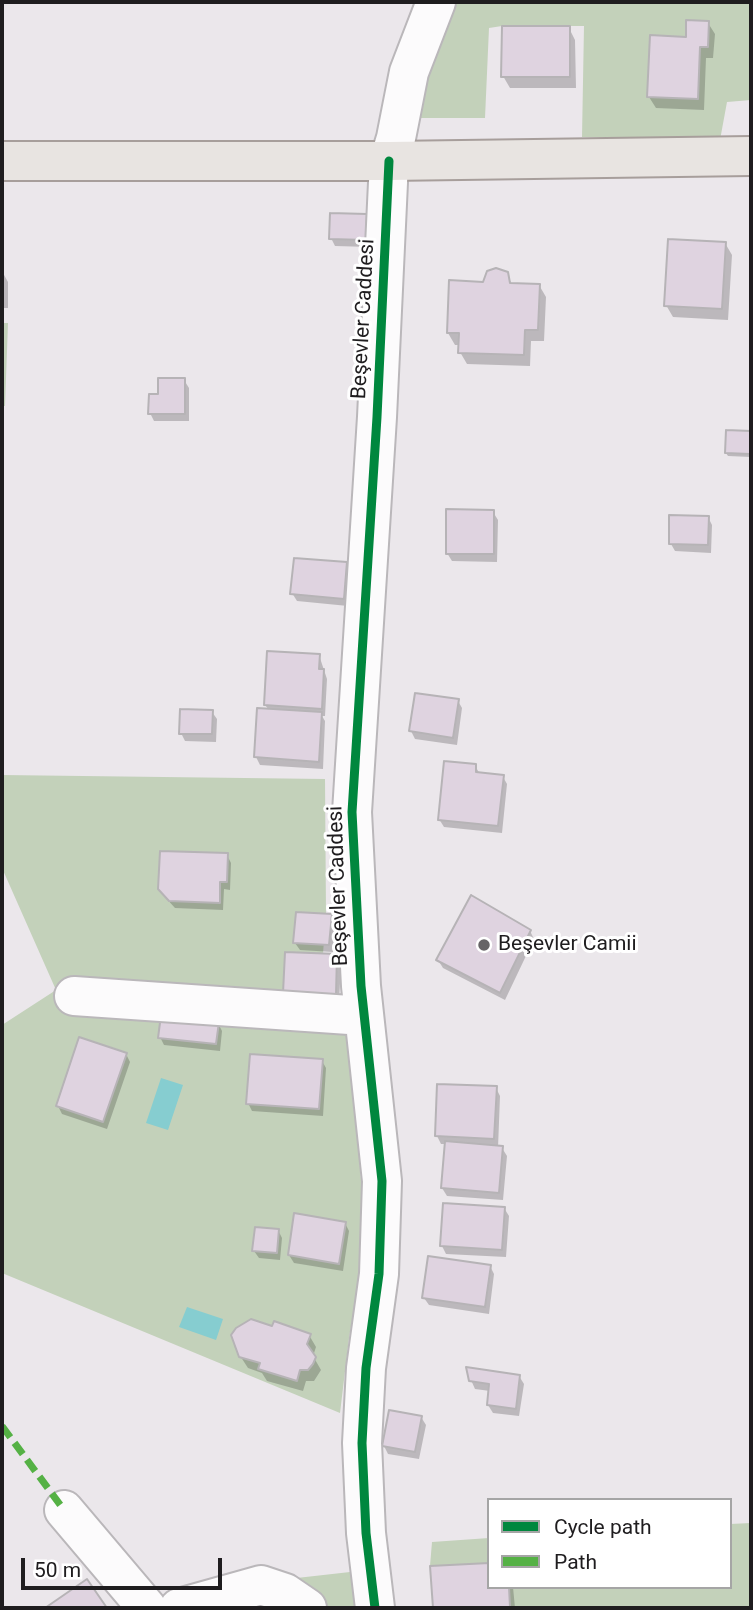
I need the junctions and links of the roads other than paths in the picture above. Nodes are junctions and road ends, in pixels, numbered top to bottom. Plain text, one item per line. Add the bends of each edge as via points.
1 (436, 2) edge
2 (751, 156) edge
3 (2, 161) edge
4 (389, 161) junction
5 (74, 996) dead end
6 (364, 1016) junction
7 (64, 1510) dead end
8 (147, 1608) edge
9 (179, 1608) edge
10 (307, 1608) edge
11 (375, 1608) edge

1 - 4 street, Beşevler Caddesi via 409,72
2 - 4 main road
3 - 4 main road
4 - 6 street, Beşevler Caddesi via 352,812
5 - 6 street
6 - 11 street, Beşevler Caddesi via 382,1181 379,1274 366,1368 362,1443
7 - 8 street
9 - 10 street via 261,1585 285,1592

